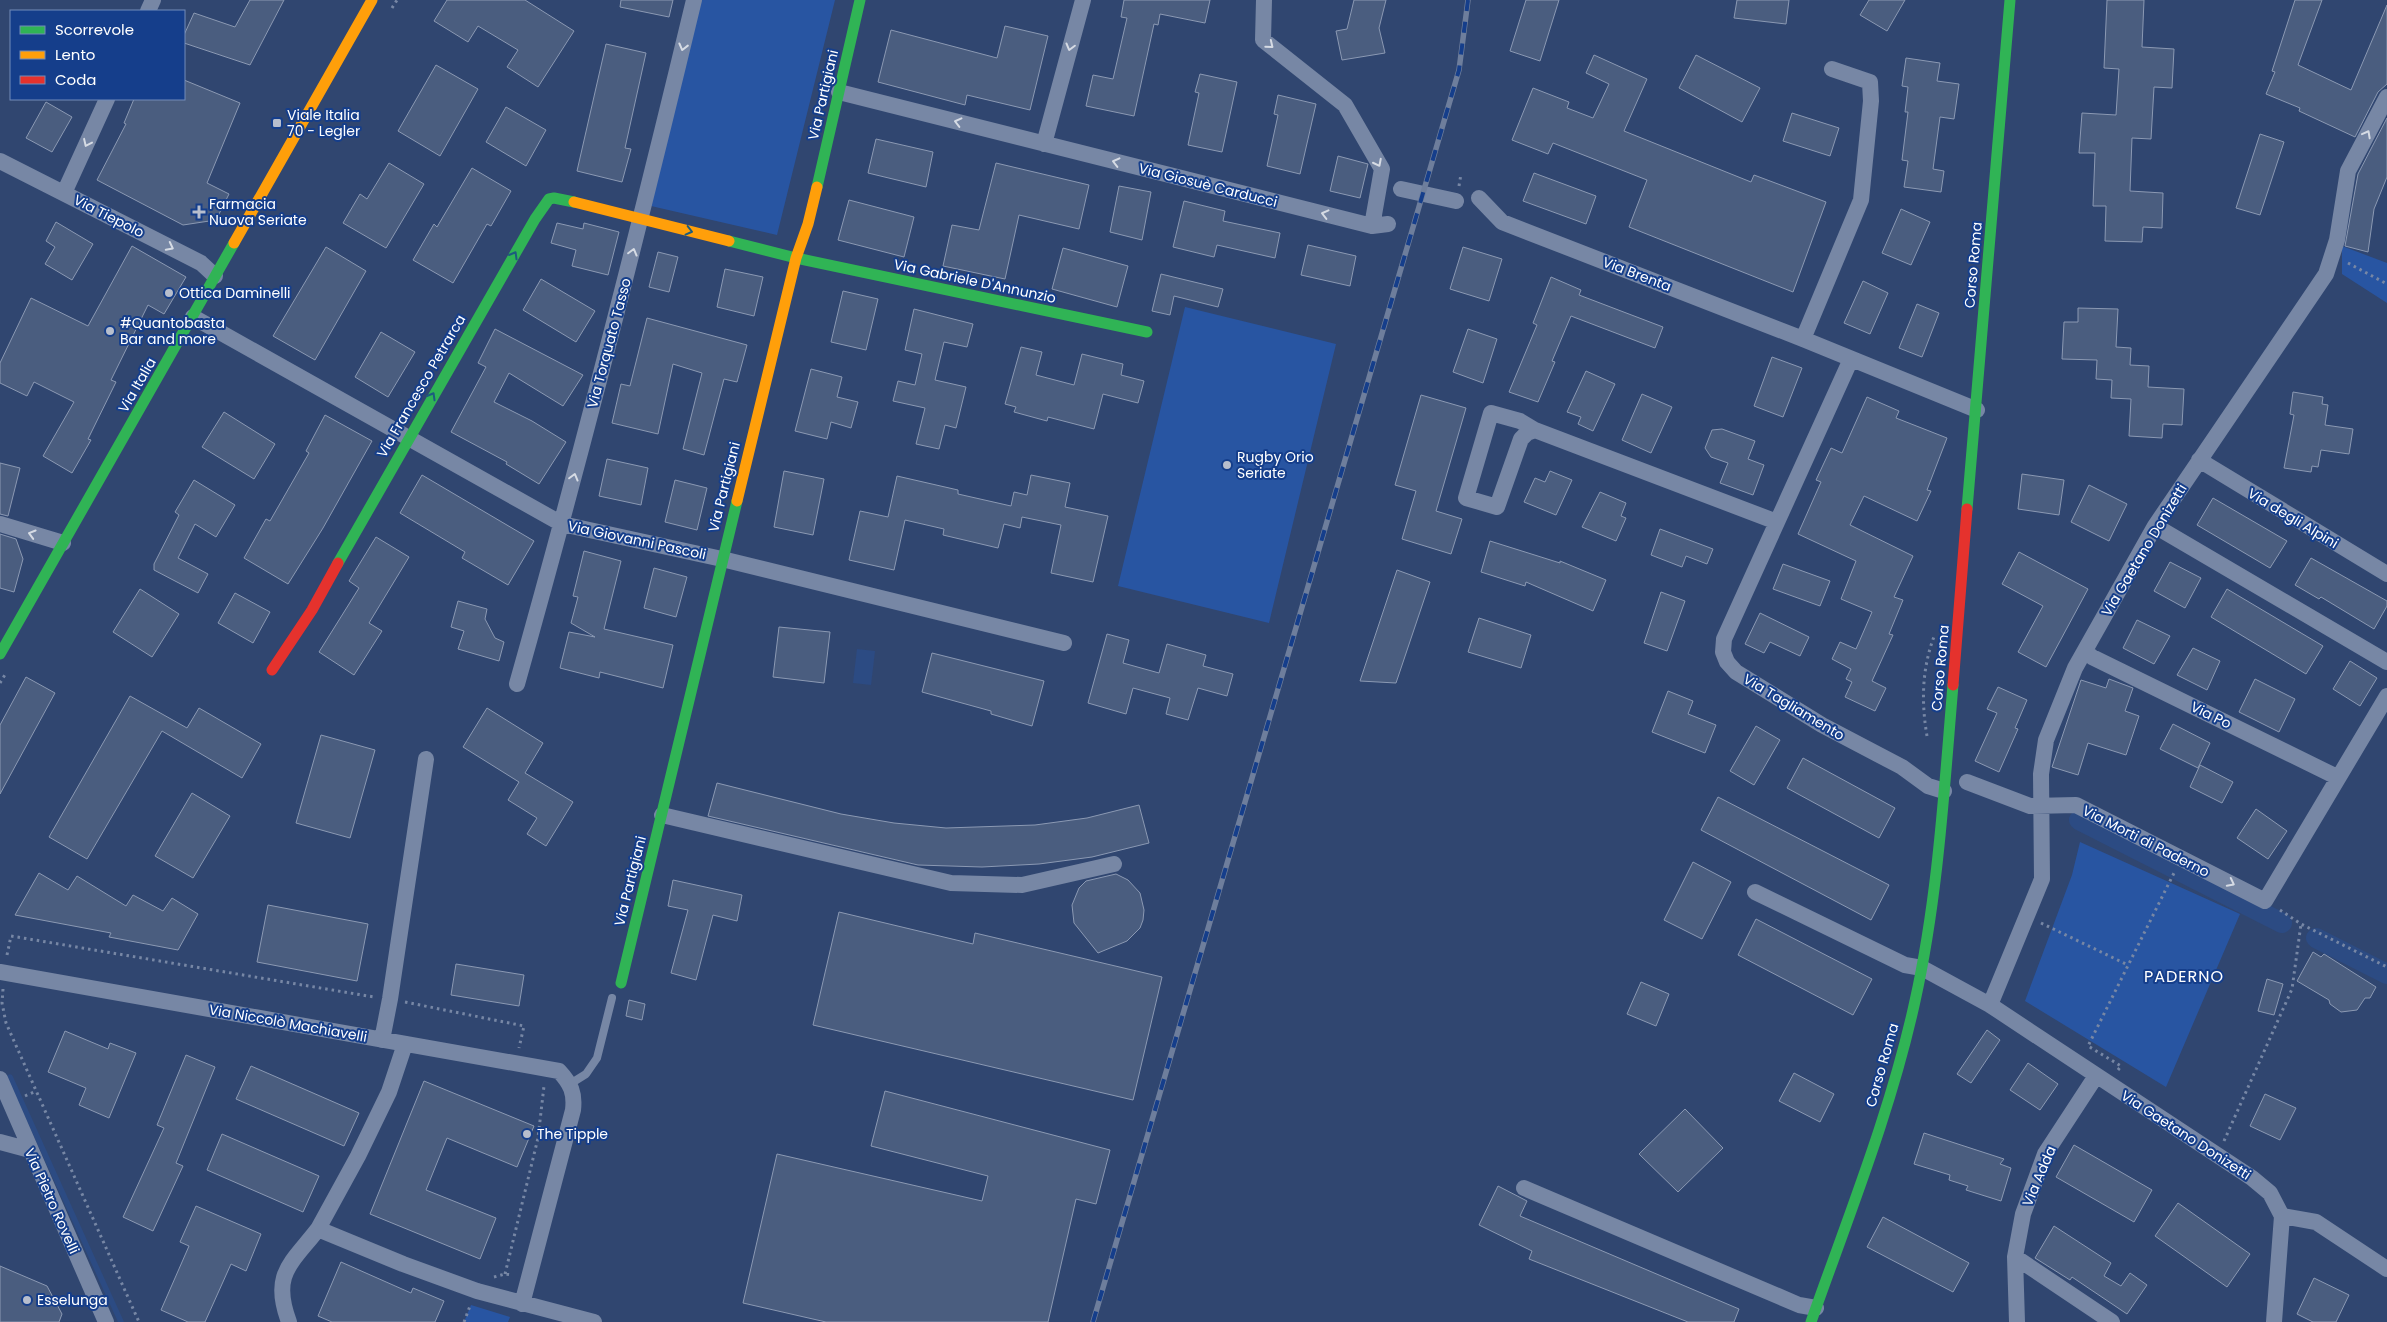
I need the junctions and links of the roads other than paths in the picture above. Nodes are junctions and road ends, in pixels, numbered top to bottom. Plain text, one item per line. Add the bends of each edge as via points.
1 (372, 0) edge
2 (694, 0) edge
3 (860, 0) edge
4 (1083, 0) edge
5 (1264, 0) edge
6 (2010, 0) edge
7 (1832, 69) dead end
8 (839, 92) junction
9 (2387, 97) edge
10 (108, 100) edge
11 (1044, 144) junction
12 (0, 161) edge
13 (1401, 189) dead end
14 (64, 194) junction
15 (1479, 198) dead end
16 (1456, 201) dead end
17 (642, 219) junction
18 (796, 258) junction
19 (215, 276) junction
20 (193, 317) junction
21 (1147, 332) dead end
22 (1803, 339) junction
23 (1851, 359) junction
24 (1977, 410) junction
25 (1536, 430) junction
26 (408, 438) junction
27 (2199, 460) junction
28 (1777, 522) junction
29 (0, 524) edge
30 (562, 524) junction
31 (2155, 526) junction
32 (63, 543) junction
33 (722, 559) junction
34 (2387, 574) edge
35 (1064, 643) dead end
36 (2085, 651) junction
37 (0, 654) edge
38 (2387, 662) edge
39 (272, 670) dead end
40 (517, 684) dead end
41 (2387, 696) edge
42 (426, 759) dead end
43 (2338, 777) junction
44 (1967, 782) dead end
45 (1944, 791) junction
46 (2043, 804) junction
47 (662, 815) junction
48 (1114, 864) dead end
49 (1755, 892) dead end
50 (1922, 968) junction
51 (0, 972) edge
52 (621, 982) dead end
53 (612, 998) dead end
54 (1990, 1005) junction
55 (382, 1040) junction
56 (405, 1044) junction
57 (0, 1079) edge
58 (2102, 1081) junction
59 (570, 1084) junction
60 (0, 1142) edge
61 (30, 1150) junction
62 (1524, 1188) dead end
63 (2282, 1216) junction
64 (318, 1230) junction
65 (2015, 1257) junction
66 (2387, 1269) edge
67 (522, 1304) junction
68 (1814, 1315) edge
69 (106, 1322) edge
70 (289, 1322) edge
71 (594, 1322) edge
72 (2017, 1322) edge
73 (2112, 1322) edge
74 (2274, 1322) edge

1 - 19 street, Via Italia
2 -> 17 street, Via Torquato Tasso
3 - 8 street, Via Partigiani
4 -> 11 street
5 -> 11 street, Via Giosuè Carducci via 1264,40 1346,105 1382,169 1380,225
6 - 24 street, Corso Roma
7 - 22 street via 1870,82 1870,111 1860,200
11 -> 8 street, Via Giosuè Carducci
8 - 18 street, Via Partigiani via 808,224
27 -> 9 street, Via Gaetano Donizetti via 2326,274 2338,240 2348,170
10 -> 14 street
12 - 14 street, Via Tiepolo
13 - 16 street
14 -> 19 street, Via Tiepolo via 201,262
15 - 22 street, Via Brenta via 1502,222
17 -> 18 street, Via Francesco Petrarca
26 -> 17 street, Via Francesco Petrarca via 545,202 554,198
30 -> 17 street, Via Torquato Tasso
18 - 21 street, Via Gabriele D'Annunzio
18 - 33 street, Via Partigiani
19 - 20 street, Via Italia
20 - 26 street, Via Giovanni Pascoli
20 - 32 street, Via Italia
22 - 23 street, Via Brenta
23 - 24 street, Via Brenta
23 - 28 street, Via Tagliamento
24 - 45 street, Corso Roma
25 - 25 street via 1521,439 1497,507 1466,498 1491,413 1520,421
25 - 28 street
26 - 30 street, Via Giovanni Pascoli
26 - 39 street, Via Francesco Petrarca via 312,610
27 - 31 street, Via Gaetano Donizetti
27 - 34 street, Via degli Alpini
28 - 45 street, Via Tagliamento via 1724,640 1728,662 1736,672 1822,725 1902,767 1928,786
32 -> 29 street
30 - 33 street, Via Giovanni Pascoli
30 - 40 street, Via Torquato Tasso
31 - 36 street, Via Gaetano Donizetti
31 - 38 street
32 - 37 street, Via Italia
33 - 35 street, Via Giovanni Pascoli
33 - 47 street, Via Partigiani
36 - 43 street, Via Po
36 - 46 street, Via Gaetano Donizetti via 2046,740
41 - 43 street
42 - 55 street
46 -> 43 street, Via Morti di Paderno via 2076,805 2264,901
44 - 46 street, Via Morti di Paderno via 2030,806
45 - 50 street, Corso Roma via 1936,886
46 - 54 street, Via Gaetano Donizetti via 2042,879
47 - 48 street via 951,883 1022,885
47 - 52 street, Via Partigiani
49 - 50 street, Via Gaetano Donizetti via 1905,964
50 - 54 street, Via Gaetano Donizetti
50 - 68 street, Corso Roma via 1907,1036 1877,1136
51 - 55 street, Via Niccolò Machiavelli
53 - 59 lane via 597,1058 586,1074
54 - 58 street, Via Gaetano Donizetti
55 - 56 street, Via Niccolò Machiavelli
56 - 59 street, Via Niccolò Machiavelli via 559,1071
56 - 64 street via 389,1092
57 - 61 street, Via Pietro Rovelli
58 - 63 street, Via Gaetano Donizetti via 2217,1154 2270,1193
58 - 65 street, Via Adda via 2045,1154 2024,1214
59 - 67 street via 573,1110
60 - 61 street
61 - 69 street, Via Pietro Rovelli
62 - 68 street via 1800,1305
63 - 66 street via 2316,1222
63 - 74 street
64 - 67 street via 440,1278
64 - 70 street via 290,1262 283,1279 281,1302
65 - 72 street, Via Adda
65 - 73 street
67 - 71 street

